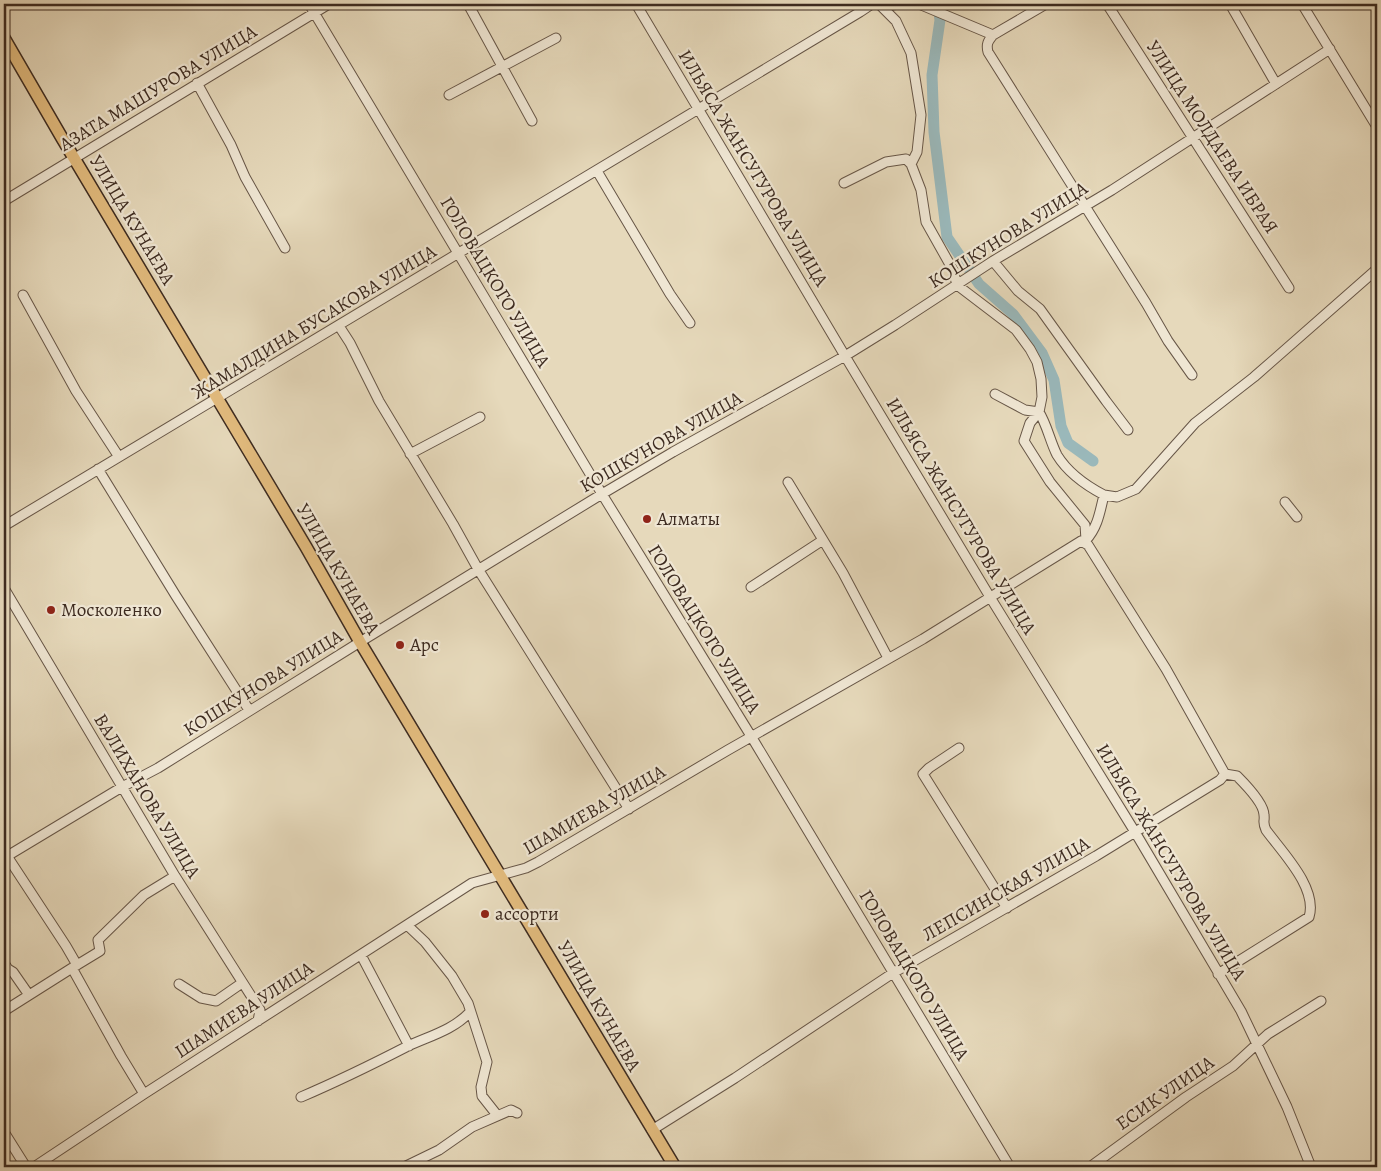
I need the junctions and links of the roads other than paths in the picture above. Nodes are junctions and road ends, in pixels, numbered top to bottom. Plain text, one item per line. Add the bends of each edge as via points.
1 (309, 4) edge
2 (330, 4) edge
3 (468, 4) edge
4 (636, 4) edge
5 (872, 4) edge
6 (901, 4) edge
7 (919, 4) edge
8 (1046, 4) edge
9 (1107, 4) edge
10 (1230, 4) edge
11 (1302, 4) edge
12 (880, 5) edge
13 (314, 13) junction
14 (993, 35) junction
15 (4, 38) edge
16 (556, 38) dead end
17 (1330, 49) junction
18 (502, 66) junction
19 (198, 83) junction
20 (1276, 84) junction
21 (449, 95) dead end
22 (699, 109) junction
23 (532, 121) dead end
24 (1377, 127) edge
25 (1193, 138) junction
26 (74, 158) junction
27 (911, 164) junction
28 (597, 171) junction
29 (844, 182) dead end
30 (4, 201) edge
31 (1084, 208) junction
32 (285, 248) dead end
33 (460, 254) junction
34 (993, 261) junction
35 (1377, 270) edge
36 (961, 283) junction
37 (1289, 288) dead end
38 (23, 295) dead end
39 (690, 323) dead end
40 (339, 326) junction
41 (845, 356) junction
42 (1192, 375) dead end
43 (995, 394) dead end
44 (217, 399) junction
45 (1039, 412) junction
46 (480, 417) dead end
47 (1128, 430) dead end
48 (410, 454) junction
49 (118, 458) junction
50 (98, 469) junction
51 (788, 482) dead end
52 (602, 494) junction
53 (1104, 494) junction
54 (1285, 502) dead end
55 (1297, 517) dead end
56 (4, 526) edge
57 (823, 540) junction
58 (1080, 543) junction
59 (478, 569) junction
60 (750, 587) dead end
61 (4, 588) edge
62 (990, 597) junction
63 (360, 642) junction
64 (888, 658) junction
65 (249, 710) junction
66 (751, 736) junction
67 (960, 748) dead end
68 (1224, 774) junction
69 (122, 787) junction
70 (629, 809) junction
71 (1136, 832) junction
72 (5, 857) edge
73 (500, 875) junction
74 (175, 876) junction
75 (1007, 908) junction
76 (407, 925) junction
77 (361, 955) junction
78 (4, 963) edge
79 (74, 966) junction
80 (893, 972) junction
81 (1218, 974) junction
82 (242, 983) junction
83 (178, 984) dead end
84 (28, 995) junction
85 (1321, 1001) dead end
86 (4, 1011) edge
87 (470, 1012) junction
88 (258, 1021) junction
89 (1258, 1044) junction
90 (409, 1046) junction
91 (144, 1094) junction
92 (301, 1098) dead end
93 (517, 1113) dead end
94 (497, 1115) junction
95 (652, 1130) junction
96 (4, 1132) edge
97 (26, 1167) edge
98 (34, 1167) edge
99 (404, 1167) edge
100 (675, 1167) edge
101 (1010, 1167) edge
102 (1090, 1167) edge
103 (1311, 1167) edge

1 - 13 street, ГОЛОВАЦКОГО УЛИЦА
2 - 13 street, АЗАТА МАШУРОВА УЛИЦА
3 - 18 street
4 - 22 street, ИЛЬЯСА ЖАНСУГУРОВА УЛИЦА
5 - 22 street, ЖАМАЛДИНА БУСАКОВА УЛИЦА
6 - 12 street
7 - 14 street
8 - 14 street
9 - 25 street, УЛИЦА МОЛДАЕВА ИБРАЯ
10 - 20 street
11 - 17 street
12 - 27 street via 896,21 911,53 921,114 917,152
13 - 19 street, АЗАТА МАШУРОВА УЛИЦА
13 - 33 street, ГОЛОВАЦКОГО УЛИЦА
14 - 31 street via 986,47 988,52
15 - 26 main road, УЛИЦА КУНАЕВА
16 - 18 street
17 - 20 street, КОШКУНОВА УЛИЦА
17 - 24 street
18 - 21 street
18 - 23 street
19 - 26 street, АЗАТА МАШУРОВА УЛИЦА
19 - 32 street
20 - 25 street, КОШКУНОВА УЛИЦА
22 - 28 street, ЖАМАЛДИНА БУСАКОВА УЛИЦА
22 - 41 street, ИЛЬЯСА ЖАНСУГУРОВА УЛИЦА
25 - 31 street, КОШКУНОВА УЛИЦА
25 - 37 street, УЛИЦА МОЛДАЕВА ИБРАЯ
26 - 30 street, АЗАТА МАШУРОВА УЛИЦА
26 - 44 main road, УЛИЦА КУНАЕВА
27 - 29 street via 906,159 886,162
27 - 36 street via 921,190 926,222
28 - 33 street, ЖАМАЛДИНА БУСАКОВА УЛИЦА
28 - 39 street
31 - 34 street, КОШКУНОВА УЛИЦА
31 - 42 street
33 - 40 street, ЖАМАЛДИНА БУСАКОВА УЛИЦА
33 - 52 street, ГОЛОВАЦКОГО УЛИЦА
34 - 36 street, КОШКУНОВА УЛИЦА
34 - 47 street via 1018,291 1040,310
35 - 53 street via 1254,377 1195,423 1136,489 1117,497
36 - 41 street, КОШКУНОВА УЛИЦА
36 - 45 street via 1016,330 1030,349 1037,362 1040,379 1042,397
38 - 49 street via 76,391
40 - 44 street, ЖАМАЛДИНА БУСАКОВА УЛИЦА
40 - 48 street
41 - 52 street, КОШКУНОВА УЛИЦА
41 - 62 street, ИЛЬЯСА ЖАНСУГУРОВА УЛИЦА
43 - 45 street via 1025,410
44 - 49 street, ЖАМАЛДИНА БУСАКОВА УЛИЦА
44 - 63 main road, УЛИЦА КУНАЕВА
45 - 53 street via 1057,454 1085,485
45 - 58 street via 1030,423 1024,441 1050,482 1085,525
46 - 48 street
48 - 59 street
49 - 50 street, ЖАМАЛДИНА БУСАКОВА УЛИЦА
50 - 56 street, ЖАМАЛДИНА БУСАКОВА УЛИЦА
50 - 65 street
51 - 57 street
52 - 59 street, КОШКУНОВА УЛИЦА
52 - 66 street, ГОЛОВАЦКОГО УЛИЦА
53 - 58 street via 1098,522 1093,532
54 - 55 street
57 - 60 street
57 - 64 street
58 - 62 street, ШАМИЕВА УЛИЦА
58 - 68 street via 1088,546 1142,630
59 - 63 street, КОШКУНОВА УЛИЦА
59 - 70 street
61 - 69 street, ВАЛИХАНОВА УЛИЦА
62 - 64 street, ШАМИЕВА УЛИЦА
62 - 71 street, ИЛЬЯСА ЖАНСУГУРОВА УЛИЦА
63 - 65 street, КОШКУНОВА УЛИЦА
63 - 73 main road, УЛИЦА КУНАЕВА
64 - 66 street, ШАМИЕВА УЛИЦА
65 - 69 street, КОШКУНОВА УЛИЦА
66 - 70 street, ШАМИЕВА УЛИЦА
66 - 80 street, ГОЛОВАЦКОГО УЛИЦА
67 - 75 street via 923,774
68 - 71 street, ЛЕПСИНСКАЯ УЛИЦА via 1220,780
68 - 81 street via 1237,776 1258,801 1266,830 1306,886 1311,910 1309,917
69 - 72 street, КОШКУНОВА УЛИЦА
69 - 74 street, ВАЛИХАНОВА УЛИЦА
70 - 73 street, ШАМИЕВА УЛИЦА via 538,862
71 - 75 street, ЛЕПСИНСКАЯ УЛИЦА
71 - 81 street, ИЛЬЯСА ЖАНСУГУРОВА УЛИЦА
72 - 79 street via 66,946
73 - 76 street, ШАМИЕВА УЛИЦА via 472,883
73 - 95 main road, УЛИЦА КУНАЕВА
74 - 79 street via 144,895 98,940 100,951
74 - 82 street, ВАЛИХАНОВА УЛИЦА
75 - 80 street, ЛЕПСИНСКАЯ УЛИЦА
76 - 77 street, ШАМИЕВА УЛИЦА
76 - 87 street via 452,976 468,1002
77 - 88 street, ШАМИЕВА УЛИЦА
77 - 90 street
78 - 84 street
79 - 84 street
79 - 91 street
80 - 95 street, ЛЕПСИНСКАЯ УЛИЦА
80 - 101 street, ГОЛОВАЦКОГО УЛИЦА
81 - 89 street, ИЛЬЯСА ЖАНСУГУРОВА УЛИЦА
82 - 83 street via 216,1000 201,998
82 - 88 street, ВАЛИХАНОВА УЛИЦА via 260,1010
84 - 86 street
85 - 89 street, ЕСИК УЛИЦА via 1268,1034
87 - 90 street via 444,1032
87 - 94 street via 487,1062 482,1096
88 - 91 street, ШАМИЕВА УЛИЦА
89 - 102 street, ЕСИК УЛИЦА via 1233,1066
89 - 103 street, ИЛЬЯСА ЖАНСУГУРОВА УЛИЦА
90 - 92 street
91 - 98 street, ШАМИЕВА УЛИЦА
93 - 94 street via 511,1110
94 - 99 street
95 - 100 main road, УЛИЦА КУНАЕВА
96 - 97 street

